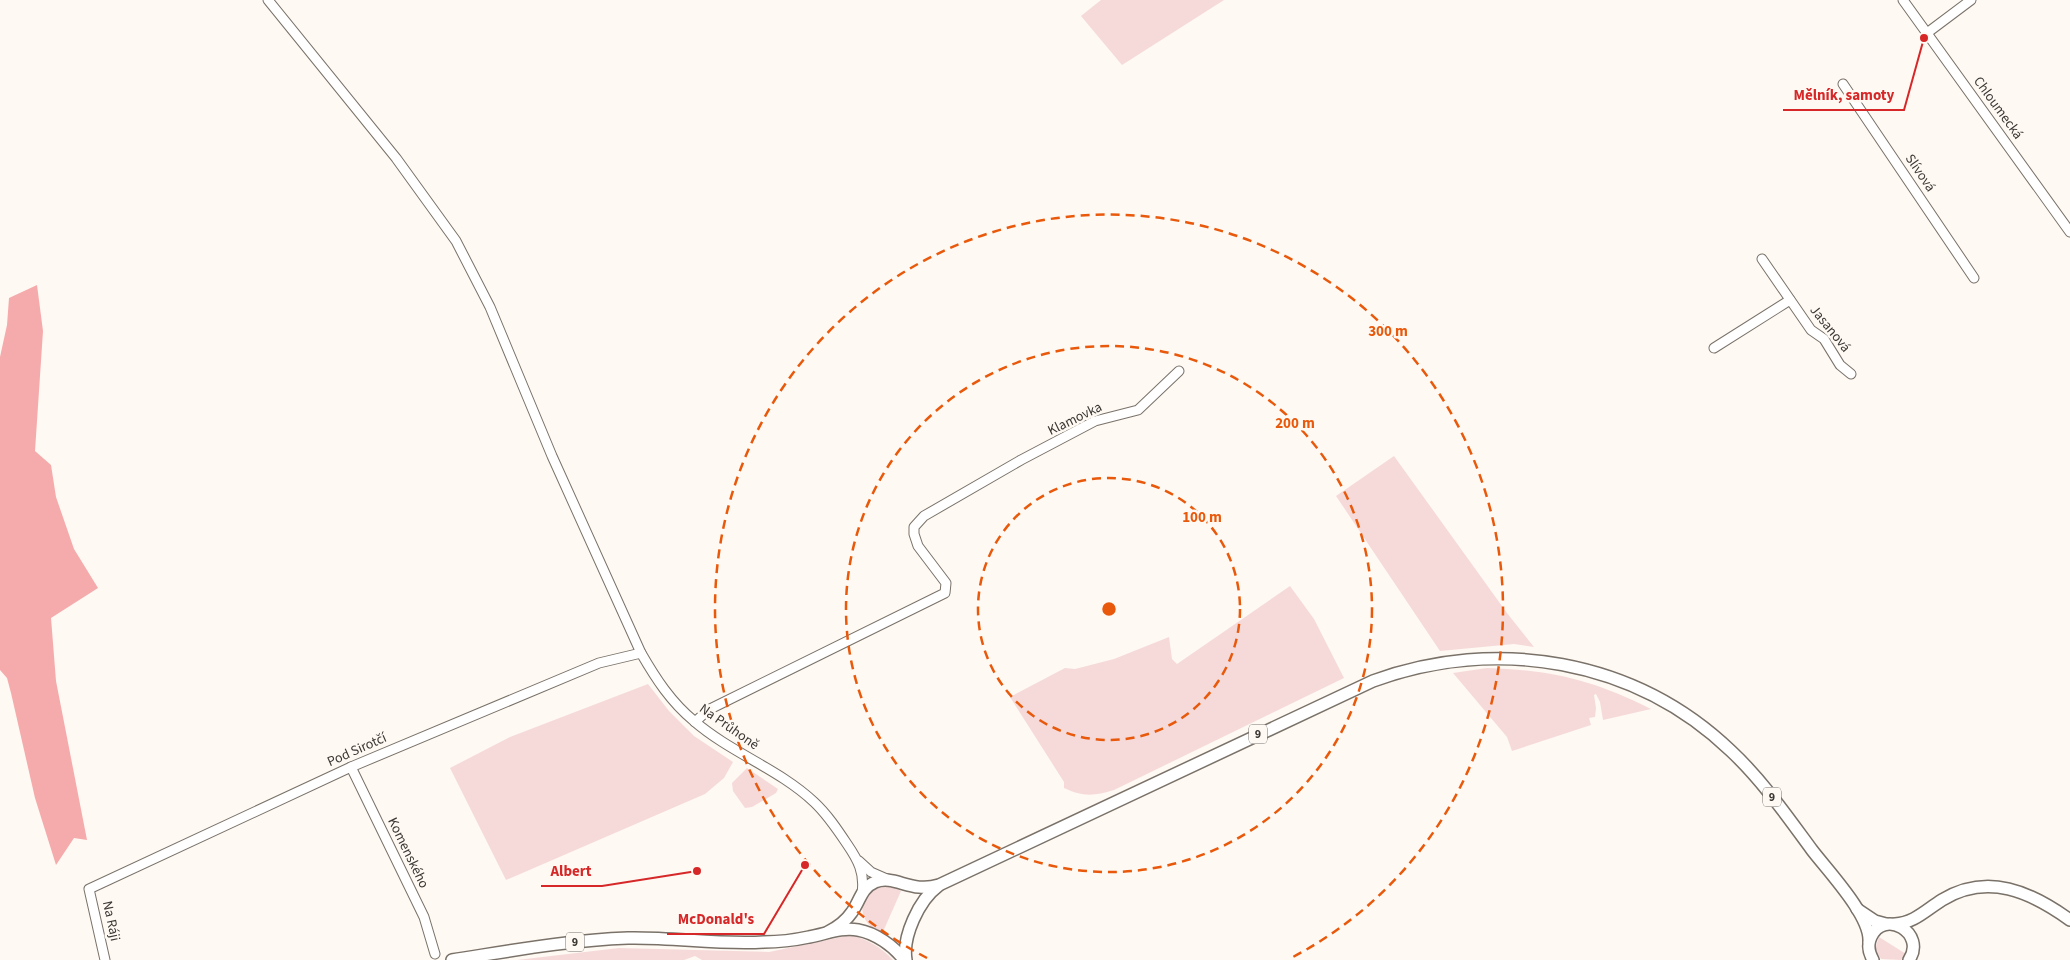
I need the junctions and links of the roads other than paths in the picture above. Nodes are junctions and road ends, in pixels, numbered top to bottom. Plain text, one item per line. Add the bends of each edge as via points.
1 (268, 0) edge
2 (1903, 0) edge
3 (1971, 0) edge
4 (1927, 33) junction
5 (1843, 84) dead end
6 (2070, 232) edge
7 (1762, 259) dead end
8 (1974, 278) dead end
9 (1790, 300) junction
10 (1714, 348) dead end
11 (1179, 371) dead end
12 (1851, 374) dead end
13 (641, 653) junction
14 (695, 722) junction
15 (351, 767) junction
16 (857, 859) junction
17 (887, 880) junction
18 (903, 885) junction
19 (939, 885) junction
20 (90, 889) joint
21 (860, 897) junction
22 (1856, 908) junction
23 (1926, 911) junction
24 (916, 913) junction
25 (2070, 920) edge
26 (1891, 924) junction
27 (910, 928) junction
28 (828, 932) junction
29 (873, 936) junction
30 (1913, 942) junction
31 (1870, 953) edge
32 (435, 954) dead end
33 (105, 960) edge
34 (452, 960) edge
35 (905, 960) edge
36 (1909, 960) edge

1 - 13 street, Na Průhoně via 396,158 456,241 490,307 552,456
2 - 4 street, Chloumecká
3 - 4 street
4 - 6 street, Chloumecká
5 - 8 street, Slívová
7 - 9 street, Jasanová
9 - 10 street
9 - 12 street, Jasanová via 1810,330 1824,339 1840,365
11 - 14 street, Klamovka via 1138,410 1100,419 924,516 914,527 914,534 918,546 946,583 945,593 708,710
13 - 14 street, Na Průhoně via 667,694
13 - 15 street, Pod Sirotčí via 599,664
14 - 16 street, Na Průhoně via 813,801 830,819
15 - 20 street, Pod Sirotčí
15 - 32 street, Komenského via 424,918
16 - 17 street, Na Průhoně via 871,872
16 - 21 street, Na Průhoně via 862,872
17 - 18 main road, 9
17 - 21 main road, 9 via 873,883
18 - 19 main road, 9 via 919,888
18 - 24 main road via 914,897
19 - 22 main road, 9 via 1372,681 1441,662 1502,658 1541,660 1598,673 1634,686 1686,715 1751,770
19 - 24 main road, 9 via 924,898
20 - 33 street, Na Ráji
21 - 28 main road, 9 via 843,923
21 - 29 main road via 858,919
22 - 26 main road, 9 via 1875,921
22 - 31 main road, 9 via 1868,928
23 - 25 main road, 9 via 1957,893 1992,886 2030,895
23 - 26 main road, 9 via 1909,922
23 - 30 main road
24 - 27 main road, 9
26 - 30 main road, 9 via 1909,932
26 - 31 main road, 9 via 1875,931
27 - 29 main road, 9 via 896,938
27 - 35 main road
28 - 29 main road, 9 via 854,929
28 - 34 main road, 9 via 798,939 750,943 664,938 567,942
29 - 35 main road via 895,949
30 - 36 main road

